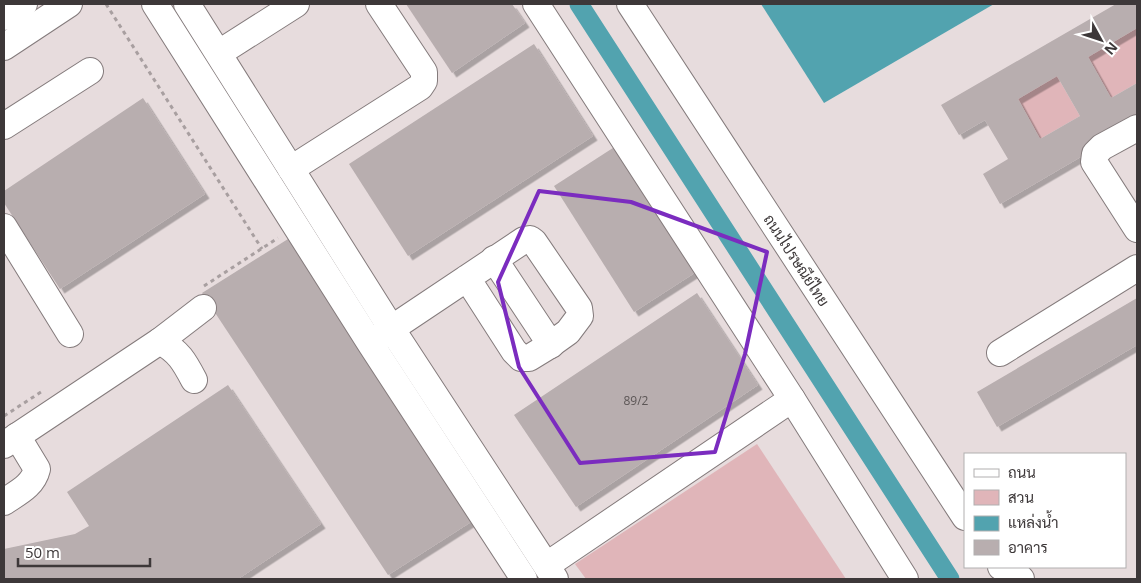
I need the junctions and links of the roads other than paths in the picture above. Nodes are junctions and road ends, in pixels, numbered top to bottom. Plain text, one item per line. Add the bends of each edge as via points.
1 (24, 4) edge
2 (69, 4) edge
3 (155, 4) edge
4 (187, 4) edge
5 (296, 4) edge
6 (379, 4) edge
7 (536, 4) edge
8 (630, 4) edge
9 (4, 17) edge
10 (5, 42) edge
11 (219, 53) junction
12 (90, 71) dead end
13 (4, 126) edge
14 (1137, 128) edge
15 (291, 169) junction
16 (4, 226) edge
17 (1137, 229) edge
18 (494, 259) junction
19 (1137, 268) edge
20 (467, 278) junction
21 (203, 308) dead end
22 (70, 334) dead end
23 (381, 336) junction
24 (160, 341) junction
25 (551, 345) junction
26 (1000, 353) dead end
27 (194, 380) dead end
28 (792, 399) junction
29 (10, 441) edge
30 (4, 502) edge
31 (964, 515) edge
32 (1003, 568) edge
33 (551, 575) edge
34 (524, 579) edge
35 (905, 579) edge
36 (1021, 579) edge

1 - 9 street
2 - 10 street
3 - 23 street
4 - 11 street
5 - 11 street
6 - 15 street via 424,72 424,81 420,87
7 - 28 street
8 - 31 street, ถนนไปรษณีย์ไทย
11 - 15 street
12 - 13 street
14 - 17 street via 1102,147 1095,154 1094,162
15 - 23 street
16 - 22 street
18 - 20 street
18 - 25 street
18 - 25 street via 530,239 580,308 576,322
19 - 26 street
20 - 23 street
20 - 25 street via 521,358 529,358
21 - 24 street
23 - 33 street
23 - 34 street
24 - 27 street via 182,358
24 - 29 street
28 - 33 street
28 - 35 street
29 - 30 street via 37,469 31,483
32 - 36 street

